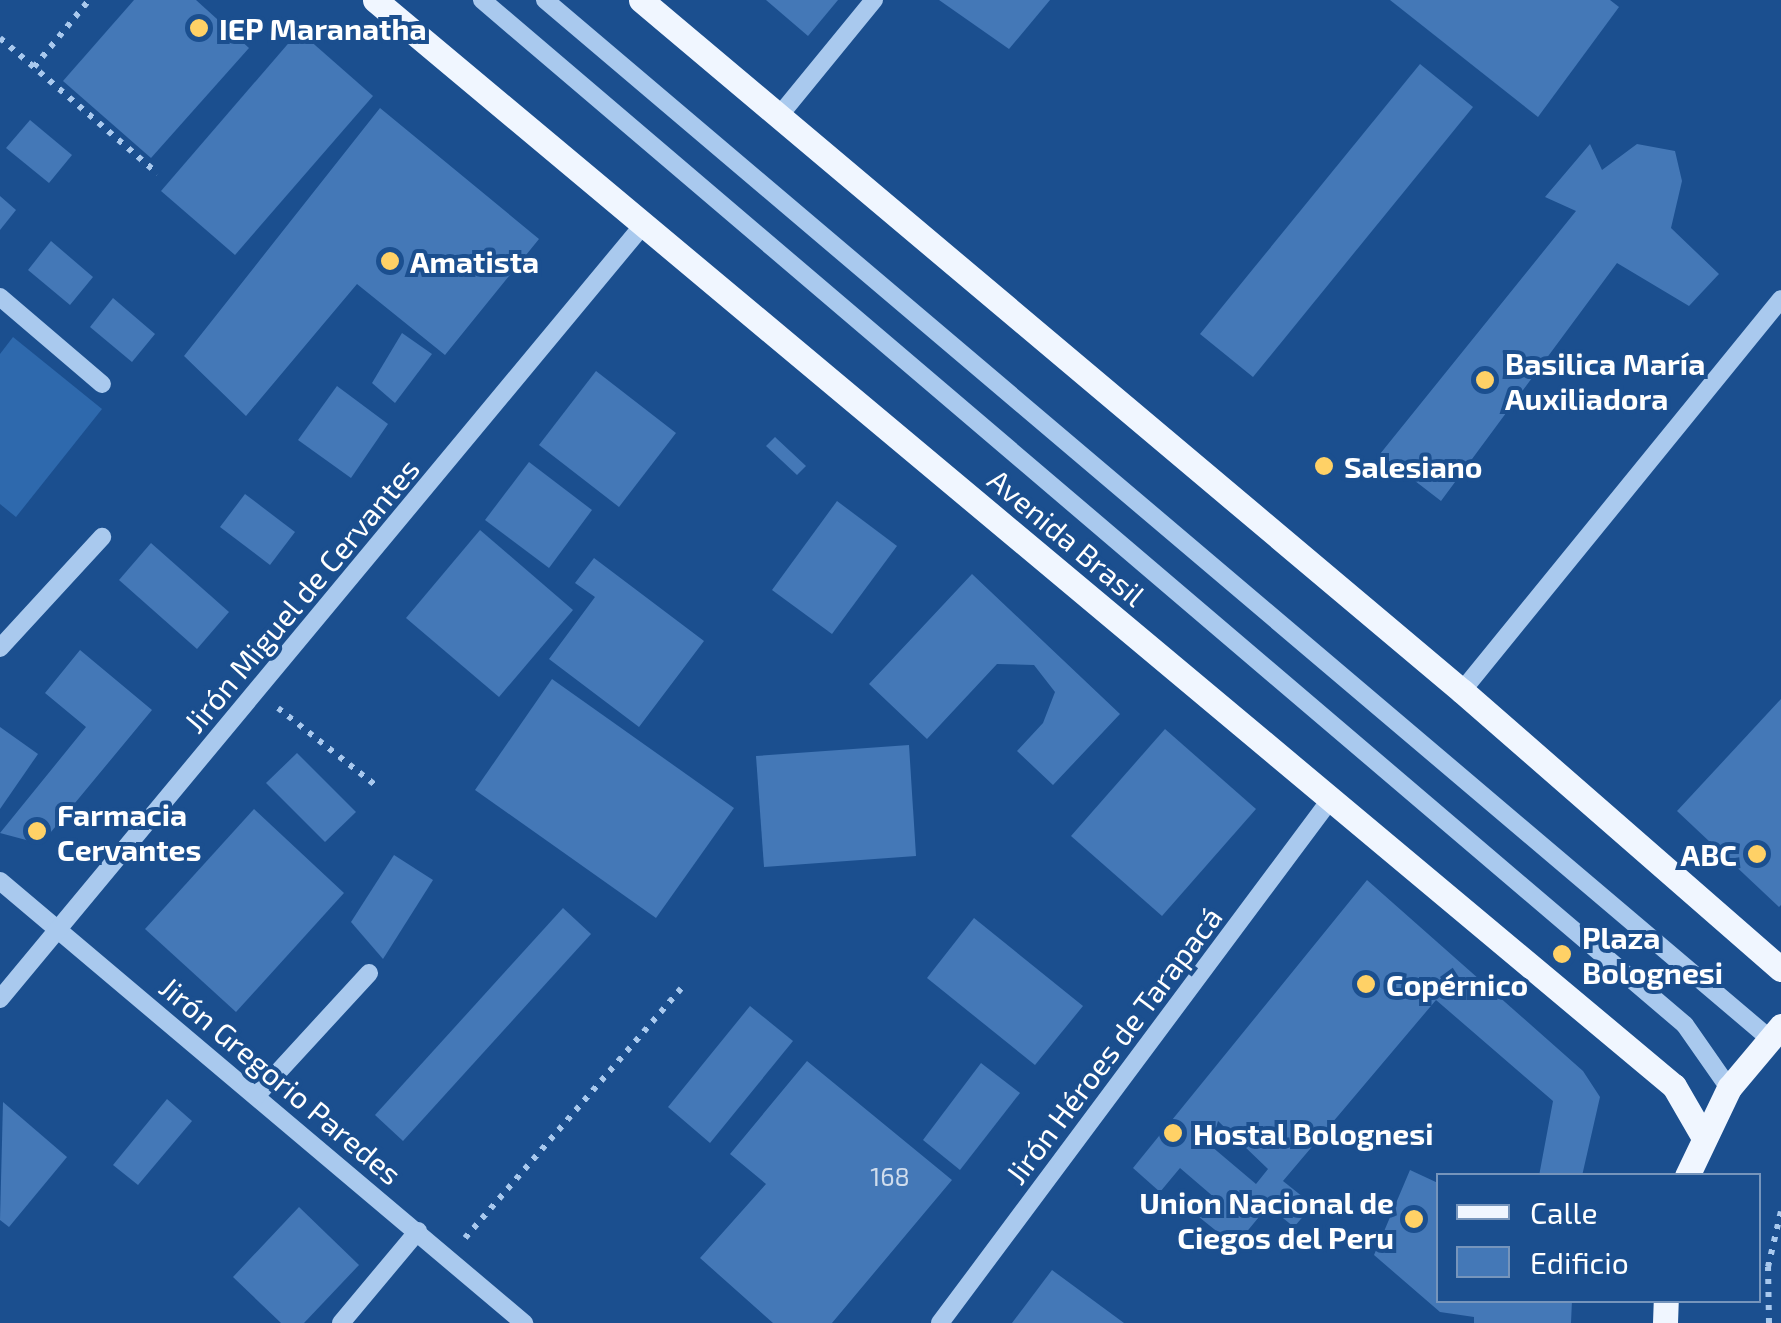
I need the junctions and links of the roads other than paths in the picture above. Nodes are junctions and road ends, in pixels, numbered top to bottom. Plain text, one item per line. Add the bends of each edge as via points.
1 (375, 0) edge
2 (482, 0) edge
3 (544, 0) edge
4 (641, 0) edge
5 (874, 0) edge
6 (779, 116) junction
7 (643, 225) junction
8 (0, 297) edge
9 (1781, 300) edge
10 (102, 384) dead end
11 (102, 538) dead end
12 (0, 648) edge
13 (1462, 691) junction
14 (1330, 800) junction
15 (0, 881) edge
16 (58, 930) junction
17 (1781, 969) edge
18 (369, 972) dead end
19 (0, 999) edge
20 (1775, 1032) edge
21 (1730, 1088) junction
22 (256, 1096) junction
23 (1702, 1136) junction
24 (1689, 1173) edge
25 (418, 1231) junction
26 (341, 1323) edge
27 (524, 1323) edge
28 (940, 1323) edge

1 - 7 main road, Avenida Brasil
2 - 21 street, Avenida Brasil via 1685,1025
3 - 20 street
4 - 6 main road
5 - 6 street
6 - 13 main road
7 - 14 main road, Avenida Brasil
7 - 16 street, Jirón Miguel de Cervantes
8 - 10 street
9 - 13 street
11 - 12 street
13 - 17 main road
14 - 23 main road, Avenida Brasil via 1674,1086
14 - 28 street, Jirón Héroes de Tarapacá
15 - 16 street, Jirón Gregorio Paredes
16 - 19 street, Jirón Miguel de Cervantes
16 - 22 street, Jirón Gregorio Paredes
18 - 22 street
20 - 21 main road
21 - 23 main road
22 - 25 street, Jirón Gregorio Paredes
23 - 24 main road
25 - 26 street
25 - 27 street, Jirón Gregorio Paredes

